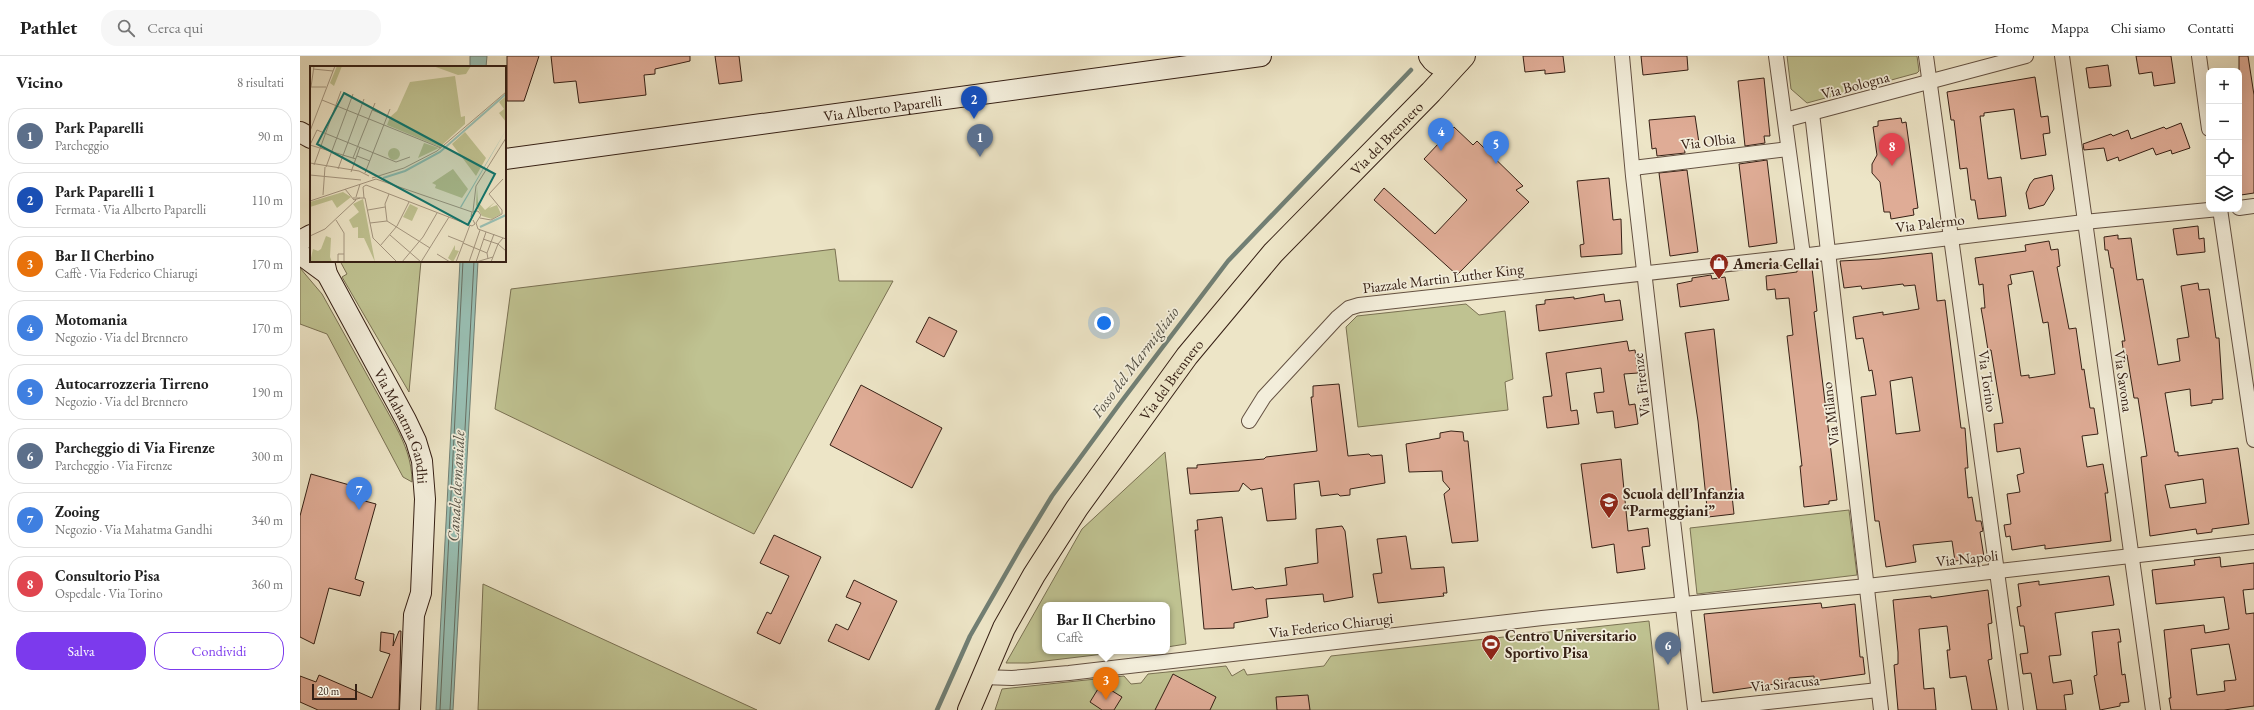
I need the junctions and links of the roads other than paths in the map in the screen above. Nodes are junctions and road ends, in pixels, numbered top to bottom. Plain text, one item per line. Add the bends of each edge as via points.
1 (1261, 56) edge
2 (1622, 56) edge
3 (1776, 56) edge
4 (1926, 56) edge
5 (2026, 56) edge
6 (2062, 56) edge
7 (2199, 56) edge
8 (1430, 57) edge
9 (1461, 58) edge
10 (1929, 82) junction
11 (1431, 92) junction
12 (2206, 107) edge
13 (1812, 113) junction
14 (1784, 120) junction
15 (300, 132) edge
16 (310, 137) edge
17 (1788, 149) junction
18 (506, 158) edge
19 (1632, 168) junction
20 (2254, 206) edge
21 (2242, 208) edge
22 (2206, 210) edge
23 (2220, 212) edge
24 (2084, 222) junction
25 (310, 236) edge
26 (1950, 237) junction
27 (300, 241) edge
28 (1829, 252) junction
29 (300, 254) edge
30 (1803, 255) junction
31 (310, 259) edge
32 (316, 262) edge
33 (326, 267) edge
34 (1645, 272) junction
35 (1249, 421) dead end
36 (2254, 440) edge
37 (2254, 542) edge
38 (2131, 557) junction
39 (1998, 571) junction
40 (1867, 586) junction
41 (421, 593) junction
42 (1683, 605) junction
43 (982, 677) junction
44 (1878, 690) junction
45 (410, 710) edge
46 (421, 710) edge
47 (969, 710) edge
48 (1696, 710) edge
49 (1881, 710) edge
50 (2016, 710) edge
51 (2153, 710) edge

1 - 18 main road, Via Alberto Paparelli
2 - 19 street, Via Firenze
3 - 14 street
4 - 10 street, Via Torino
5 - 10 street, Via Bologna
6 - 24 street, Via Savona
7 - 12 street
8 - 9 main road, Via del Brennero via 1445,66
8 - 11 main road, Via del Brennero via 1434,78
9 - 11 main road, Via del Brennero
10 - 13 street, Via Bologna
10 - 26 street, Via Torino
11 - 43 main road, Via del Brennero via 1273,253 1187,356 1077,508 1004,628
13 - 14 street, Via Bologna
13 - 28 street, Via Milano
14 - 17 street
15 - 16 main road
17 - 19 street, Via Olbia
17 - 30 street
19 - 34 street, Via Firenze
20 - 21 street
22 - 24 street, Via Palermo
23 - 36 street
24 - 26 street, Via Palermo
24 - 38 street, Via Savona
25 - 27 main road
26 - 28 street, Via Palermo
26 - 39 street, Via Torino
28 - 30 street, Via Palermo
28 - 40 street, Via Milano
29 - 31 main road, Via Mahatma Gandhi
30 - 34 street, Via Palermo
32 - 33 main road, Via Mahatma Gandhi
33 - 41 main road, Via Mahatma Gandhi via 406,420 419,450 425,488
34 - 35 street, Piazzale Martin Luther King via 1349,308 1264,397
34 - 42 street, Via Firenze
37 - 38 street, Via Napoli
38 - 39 street, Via Napoli
38 - 51 street, Via Savona
39 - 40 street, Via Napoli
39 - 50 street, Via Torino
40 - 42 street, Via Napoli
40 - 44 street, Via Milano
41 - 45 main road, Via Mahatma Gandhi via 414,615
41 - 46 main road, Via Mahatma Gandhi via 426,615
42 - 43 street, Via Federico Chiarugi via 1069,673 1012,678
42 - 48 street, Via Firenze
43 - 47 main road, Via del Brennero
44 - 48 street, Via Siracusa
44 - 49 street, Via Milano

